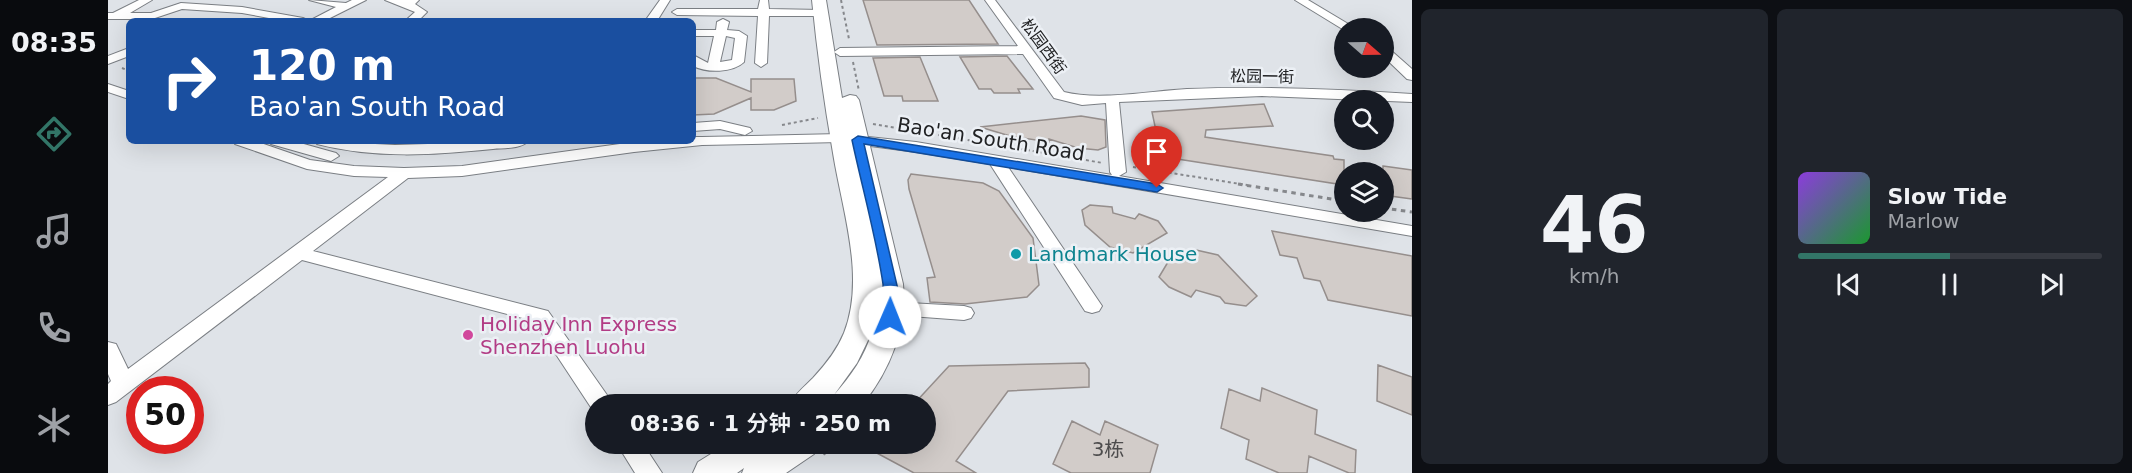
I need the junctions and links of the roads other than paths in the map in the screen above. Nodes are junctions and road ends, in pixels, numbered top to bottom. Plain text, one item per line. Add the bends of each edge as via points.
1 (147, 0) edge
2 (256, 0) edge
3 (266, 0) edge
4 (319, 0) edge
5 (361, 0) edge
6 (390, 0) edge
7 (665, 0) edge
8 (708, 0) edge
9 (764, 0) edge
10 (990, 0) edge
11 (1300, 0) edge
12 (411, 2) edge
13 (824, 4) edge
14 (347, 6) junction
15 (727, 6) edge
16 (237, 10) junction
17 (676, 12) dead end
18 (702, 12) junction
19 (764, 13) junction
20 (110, 18) edge
21 (212, 18) edge
22 (281, 18) edge
23 (321, 18) edge
24 (415, 18) edge
25 (654, 18) edge
26 (1334, 19) edge
27 (696, 31) edge
28 (720, 33) junction
29 (696, 37) edge
30 (1026, 50) junction
31 (848, 52) junction
32 (126, 53) edge
33 (108, 60) edge
34 (1394, 60) edge
35 (696, 63) edge
36 (761, 63) dead end
37 (713, 67) junction
38 (1412, 76) edge
39 (108, 77) edge
40 (126, 81) edge
41 (108, 88) edge
42 (126, 94) edge
43 (1112, 98) junction
44 (1412, 98) edge
45 (745, 123) junction
46 (696, 127) edge
47 (852, 131) junction
48 (696, 132) edge
49 (696, 141) edge
50 (249, 144) edge
51 (287, 144) edge
52 (465, 144) edge
53 (592, 144) edge
54 (663, 144) edge
55 (361, 145) edge
56 (446, 145) edge
57 (330, 156) junction
58 (1117, 167) junction
59 (1000, 168) junction
60 (404, 173) junction
61 (1029, 186) dead end
62 (1334, 208) edge
63 (1394, 218) edge
64 (1412, 221) edge
65 (1412, 231) edge
66 (299, 253) junction
67 (1092, 306) dead end
68 (890, 309) junction
69 (964, 313) dead end
70 (108, 350) edge
71 (116, 390) edge
72 (594, 394) edge
73 (818, 394) edge
74 (855, 394) edge
75 (636, 454) edge
76 (739, 454) edge
77 (787, 454) edge
78 (649, 473) edge
79 (710, 473) edge
80 (759, 473) edge

1 - 20 street
2 - 16 street
3 - 16 street
4 - 14 street
5 - 14 street
6 - 12 street
7 - 25 street
8 - 18 street
9 - 19 street
10 - 30 street, 松园西街
11 - 26 street
12 - 24 street via 422,12
13 - 19 street
13 - 31 main road
13 - 47 main road
14 - 23 street
15 - 18 street
15 - 19 street
15 - 28 street
16 - 20 street via 181,6 152,16
16 - 21 street
16 - 22 street
17 - 18 street
18 - 27 street
19 - 36 street
28 - 29 street
28 - 37 street
28 - 37 street via 741,36 738,62
30 - 31 street
30 - 43 street, 松园西街 via 1064,98
31 - 47 main road
32 - 33 street
34 - 38 street
35 - 37 street
39 - 40 street
41 - 42 street
43 - 44 street, 松园一街 via 1206,91
43 - 58 street
45 - 46 street
45 - 47 street, Bao'an South Road
45 - 48 street, Bao'an South Road
47 - 49 street, Bao'an South Road
47 - 58 street, Bao'an South Road
47 - 59 street, Bao'an South Road
47 - 68 main road via 888,271
47 - 73 main road via 865,297 851,348
50 - 60 street, Bao'an South Road via 307,164
51 - 57 street
52 - 56 street
53 - 57 street via 425,163
54 - 60 street, Bao'an South Road via 462,171
55 - 56 street
55 - 57 street
58 - 62 street, Bao'an South Road
59 - 61 street
59 - 65 street, Bao'an South Road
59 - 67 street
60 - 66 street
63 - 64 street
66 - 71 street
66 - 72 street via 541,316
68 - 69 street
68 - 74 main road via 884,340
70 - 71 street
75 - 78 street
76 - 79 main road
77 - 80 main road

